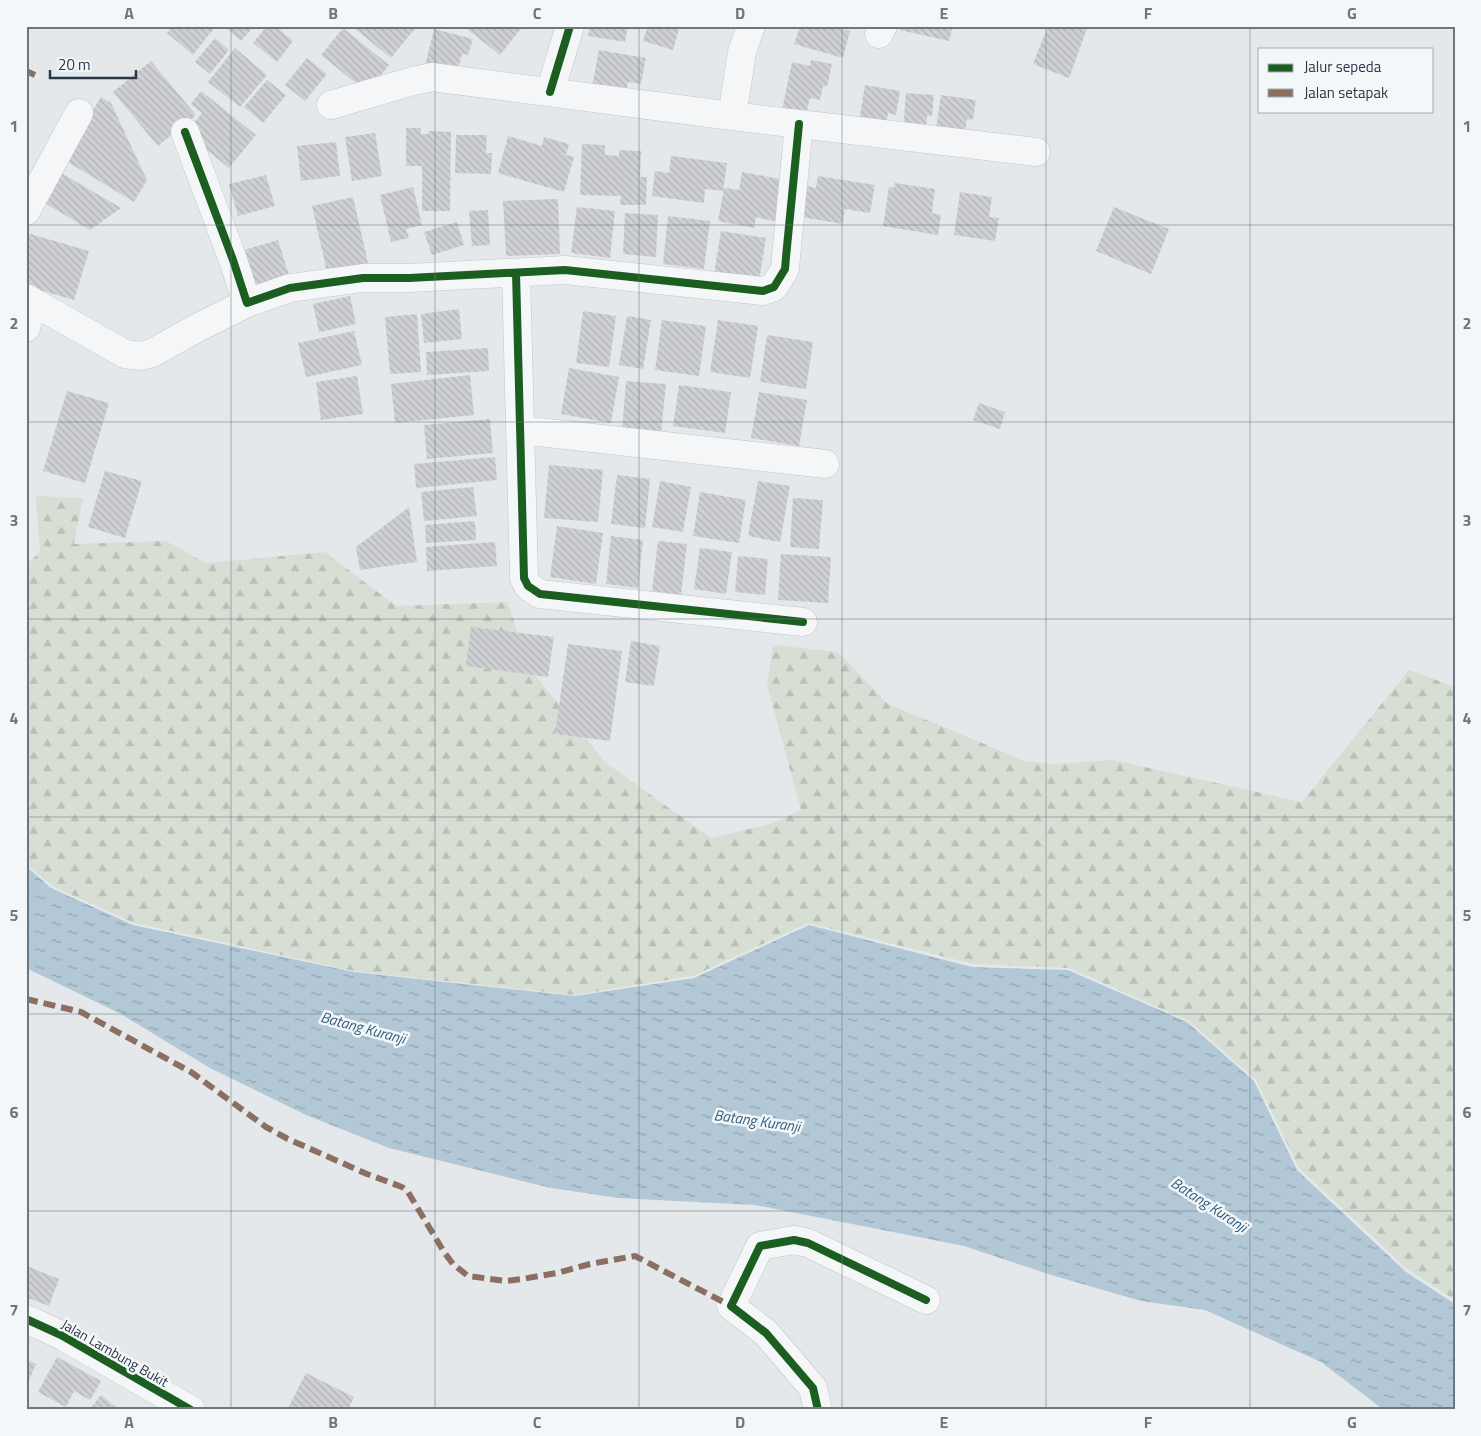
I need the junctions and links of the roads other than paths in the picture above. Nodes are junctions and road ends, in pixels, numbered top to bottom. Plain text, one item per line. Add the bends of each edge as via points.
1 (570, 26) edge
2 (751, 26) edge
3 (550, 92) junction
4 (331, 105) dead end
5 (79, 113) dead end
6 (732, 116) junction
7 (799, 124) junction
8 (185, 132) dead end
9 (1036, 152) dead end
10 (26, 211) edge
11 (516, 273) junction
12 (246, 303) junction
13 (28, 309) edge
14 (521, 430) junction
15 (825, 464) dead end
16 (803, 622) dead end
17 (926, 1300) dead end
18 (26, 1319) edge
19 (192, 1410) edge
20 (818, 1410) edge

1 - 3 street
2 - 6 street via 742,52
3 - 4 street via 432,78
3 - 6 street
5 - 10 street
6 - 7 street
7 - 9 street
7 - 11 street via 786,263 774,287 763,290 565,270
8 - 12 street
11 - 12 street via 363,278 290,288
11 - 14 street
12 - 13 street via 141,356 125,354
14 - 15 street
14 - 16 street via 524,578 532,590 540,594
17 - 20 street via 808,1243 794,1240 760,1246 731,1306 766,1333 813,1388
18 - 19 street, Jalan Lambung Bukit via 61,1335

